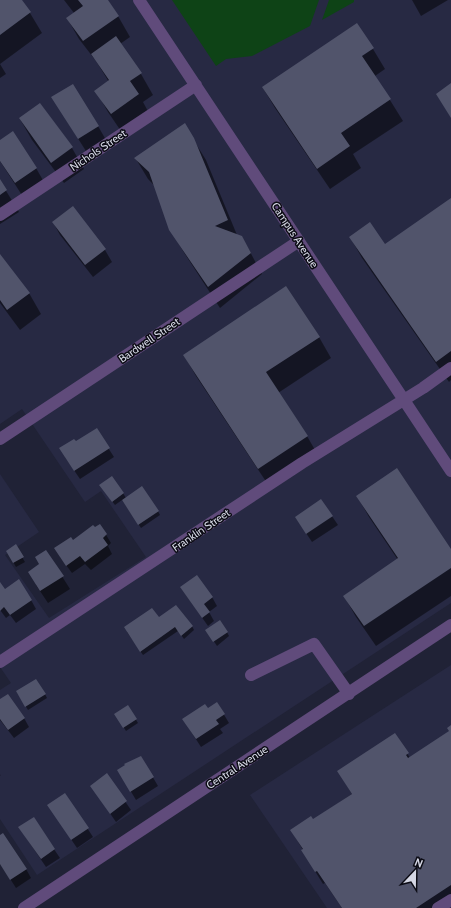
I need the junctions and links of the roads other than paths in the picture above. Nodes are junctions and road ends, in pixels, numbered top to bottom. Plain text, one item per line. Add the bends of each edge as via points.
1 (139, 0) edge
2 (196, 85) junction
3 (0, 215) edge
4 (299, 241) junction
5 (451, 368) edge
6 (404, 400) junction
7 (0, 439) edge
8 (451, 471) edge
9 (451, 625) edge
10 (0, 662) edge
11 (251, 675) dead end
12 (349, 694) junction
13 (451, 900) edge
14 (24, 908) edge
15 (438, 908) edge

1 - 2 street, Campus Avenue
2 - 3 street, Nichols Street
2 - 4 street, Campus Avenue
4 - 6 street, Campus Avenue
4 - 7 street, Bardwell Street
5 - 6 street, Franklin Street
6 - 8 street, Campus Avenue
6 - 10 street, Franklin Street via 302,463
9 - 12 street, Central Avenue
11 - 12 street via 314,644
12 - 14 street, Central Avenue
13 - 15 street

